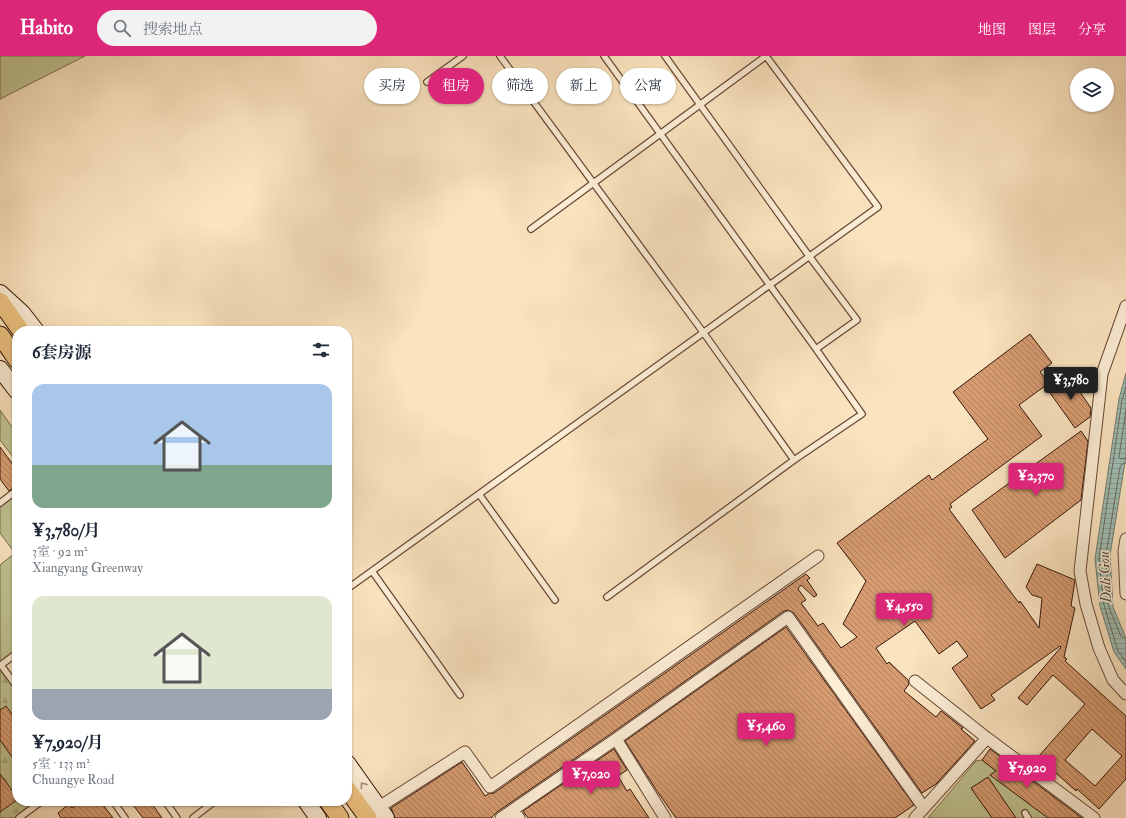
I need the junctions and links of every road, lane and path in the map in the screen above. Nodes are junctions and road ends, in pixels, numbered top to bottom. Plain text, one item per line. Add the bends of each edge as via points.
1 (463, 56) edge
2 (500, 56) edge
3 (604, 56) edge
4 (665, 56) edge
5 (766, 56) edge
6 (427, 82) dead end
7 (701, 105) junction
8 (660, 134) junction
9 (593, 183) junction
10 (531, 229) dead end
11 (809, 256) junction
12 (770, 285) junction
13 (0, 293) edge
14 (0, 301) edge
15 (1126, 306) edge
16 (18, 326) edge
17 (32, 326) edge
18 (703, 332) junction
19 (0, 335) edge
20 (816, 349) junction
21 (12, 353) edge
22 (0, 369) edge
23 (12, 385) edge
24 (794, 460) junction
25 (12, 494) edge
26 (479, 494) junction
27 (0, 503) edge
28 (1126, 539) edge
29 (818, 556) dead end
30 (372, 571) junction
31 (352, 585) edge
32 (1126, 594) edge
33 (607, 597) dead end
34 (555, 600) dead end
35 (12, 656) edge
36 (0, 664) edge
37 (12, 680) edge
38 (915, 681) dead end
39 (460, 694) dead end
40 (1126, 694) edge
41 (987, 738) junction
42 (616, 739) junction
43 (352, 772) edge
44 (352, 794) edge
45 (35, 806) edge
46 (117, 806) edge
47 (169, 806) edge
48 (208, 806) edge
49 (310, 806) edge
50 (332, 806) edge
51 (924, 808) junction
52 (516, 814) edge
53 (375, 815) edge
54 (19, 818) edge
55 (125, 818) edge
56 (177, 818) edge
57 (192, 818) edge
58 (318, 818) edge
59 (340, 818) edge
60 (501, 818) edge
61 (665, 818) edge
62 (915, 818) edge
63 (1094, 818) edge

1 - 6 lane
2 - 9 lane
3 - 8 lane
4 - 7 lane
5 - 7 lane
5 - 11 lane via 878,207
7 - 8 lane
7 - 11 lane
8 - 9 lane
8 - 12 lane
9 - 10 lane
9 - 18 lane
11 - 12 lane
11 - 20 lane via 857,320
12 - 18 lane
12 - 20 lane
13 - 17 street via 22,312
14 - 16 main road
15 - 40 street via 1102,374 1080,571 1086,604 1099,648 1114,680
18 - 24 lane
18 - 26 lane
19 - 21 main road
20 - 24 lane via 862,414
22 - 23 street
24 - 33 lane
25 - 27 lane
26 - 30 lane
26 - 34 lane
28 - 32 street
29 - 53 street via 490,787 464,752
30 - 31 lane
30 - 39 lane
35 - 36 lane
36 - 37 lane
38 - 41 street
41 - 51 street
41 - 63 street
42 - 51 street via 788,617
42 - 52 street
42 - 61 street
53 -> 43 street
44 - 53 main road
45 - 54 lane
46 - 55 lane
47 - 56 lane
48 - 57 lane
49 - 58 street
50 - 59 main road
51 - 62 street
52 - 60 street

